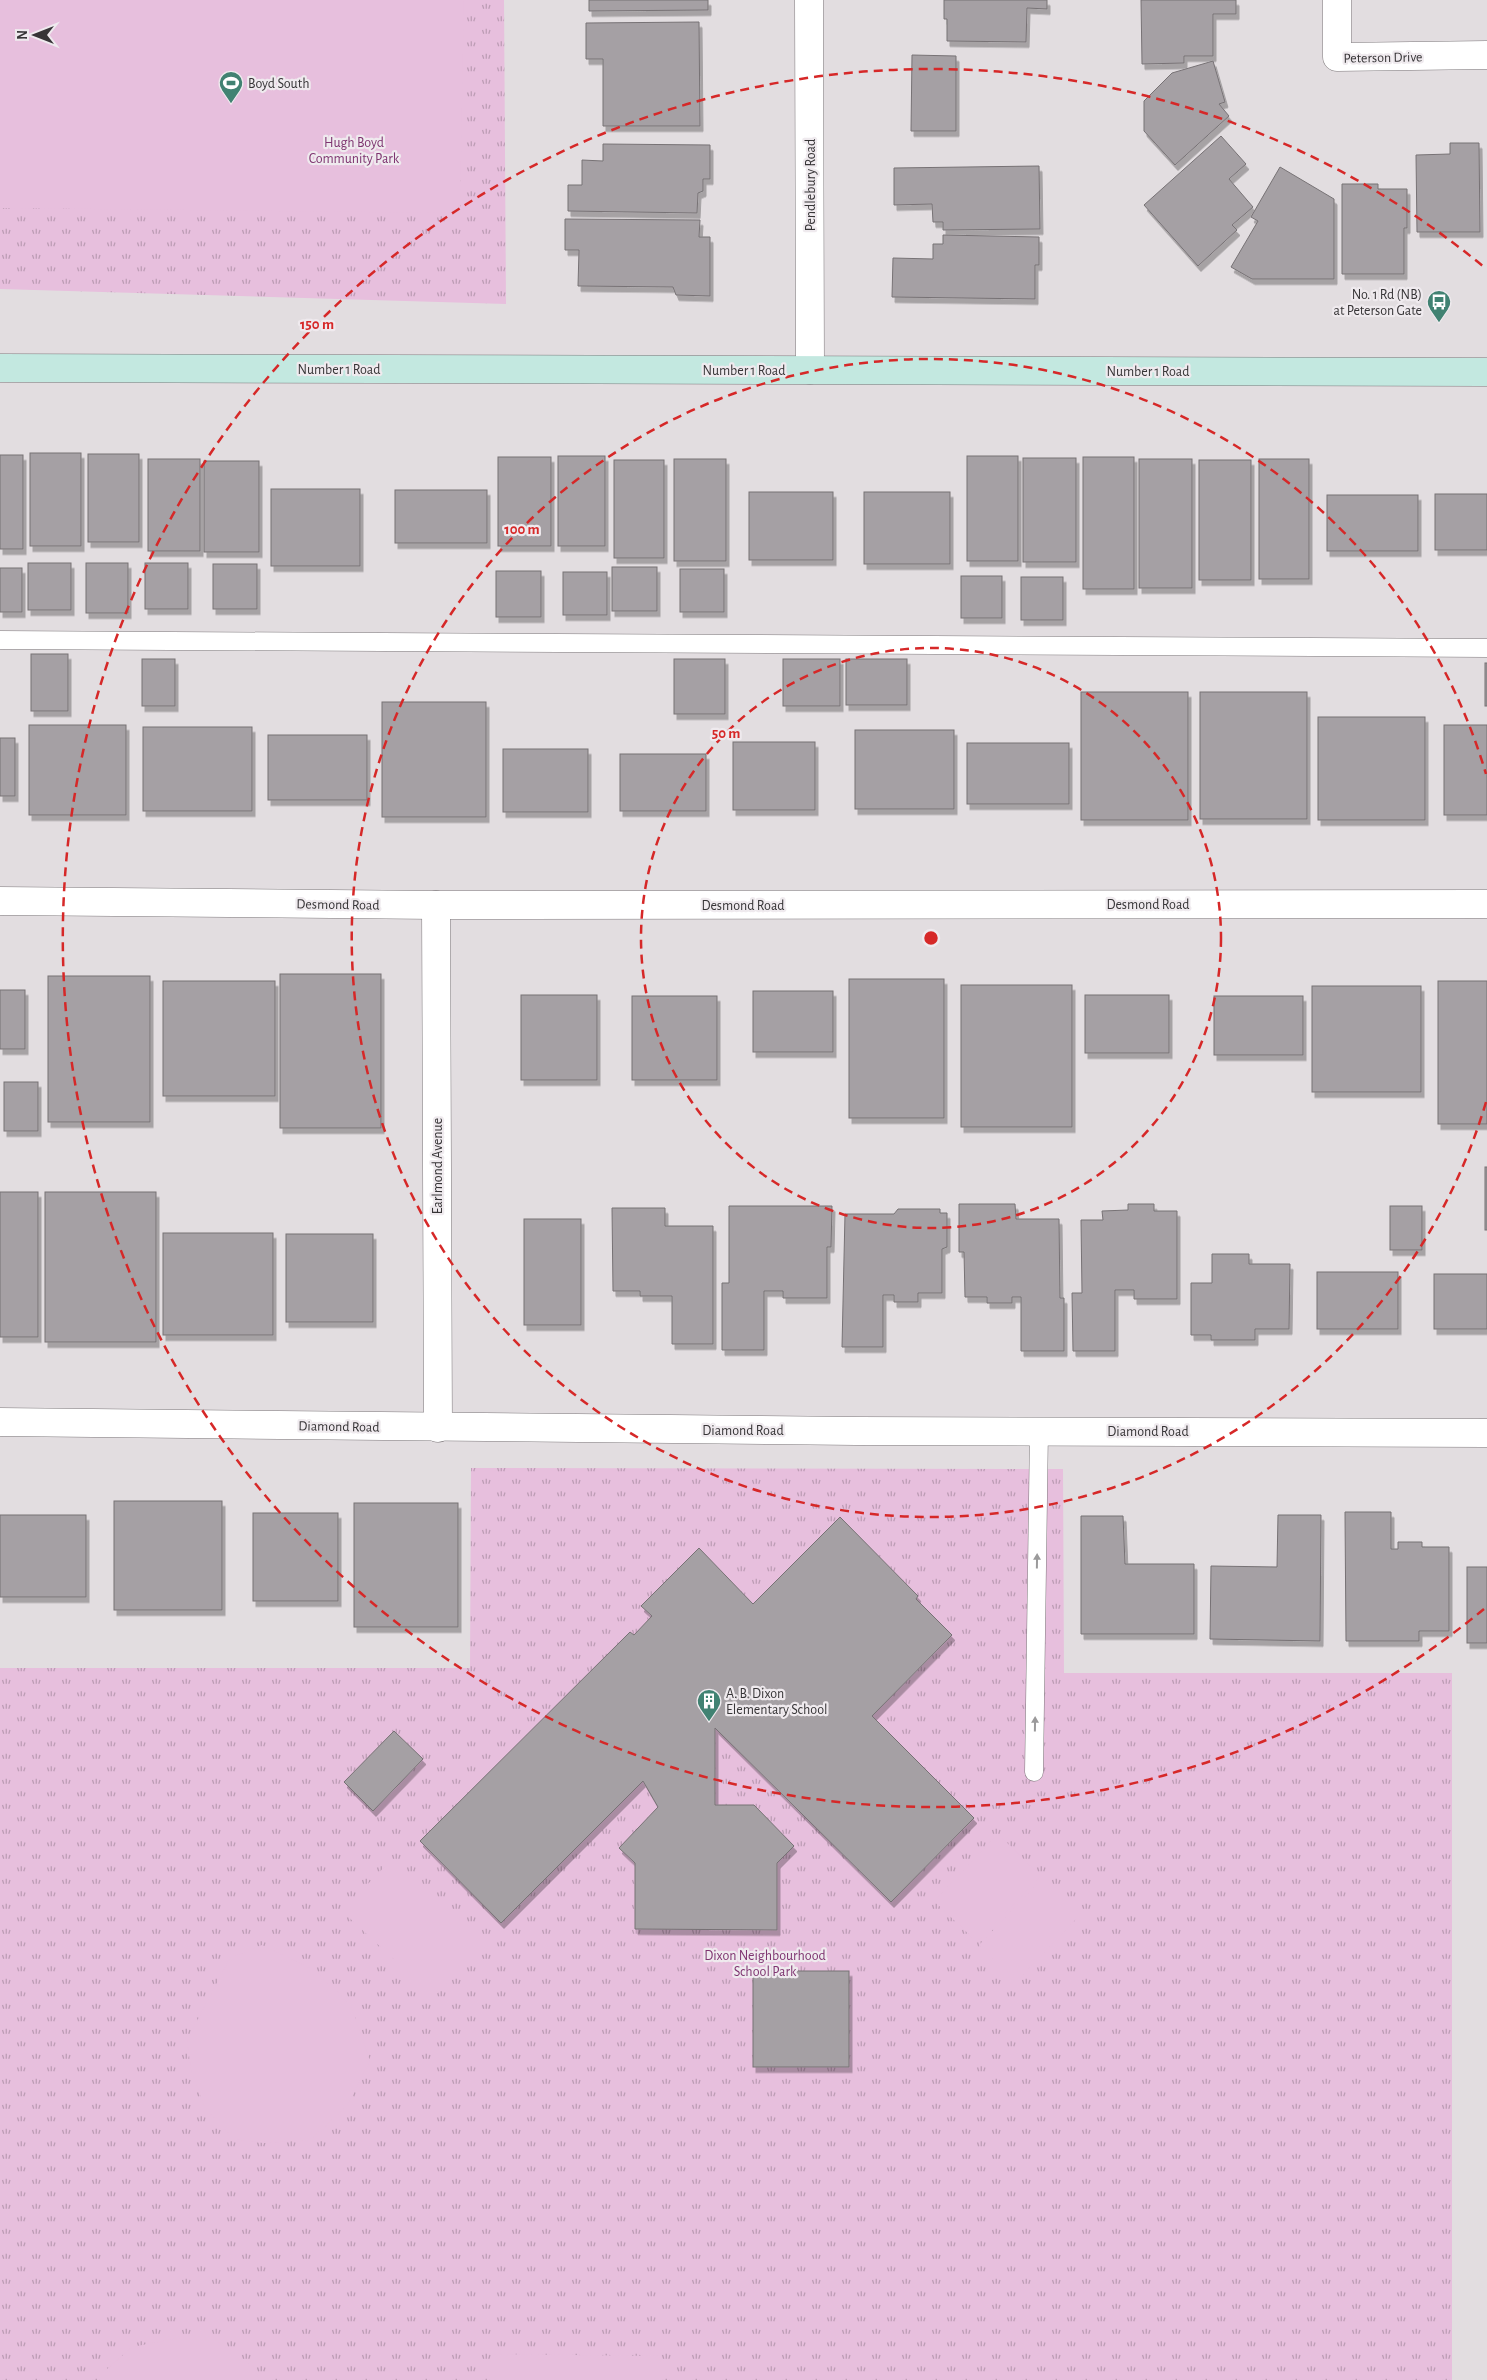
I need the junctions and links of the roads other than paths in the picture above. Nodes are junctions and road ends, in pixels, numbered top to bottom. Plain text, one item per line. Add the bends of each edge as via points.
1 (809, 0) edge
2 (1337, 0) edge
3 (1487, 56) edge
4 (0, 368) edge
5 (810, 370) junction
6 (1487, 372) edge
7 (0, 640) edge
8 (1487, 648) edge
9 (0, 901) edge
10 (1487, 904) edge
11 (436, 906) junction
12 (0, 1422) edge
13 (438, 1428) junction
14 (1039, 1430) junction
15 (1487, 1433) edge
16 (1034, 1772) dead end

1 - 5 street, Pendlebury Road
2 - 3 street, Peterson Drive via 1336,57
4 - 5 main road, Number 1 Road
5 - 6 main road, Number 1 Road
7 - 8 lane
9 - 11 street, Desmond Road
10 - 11 street, Desmond Road
11 - 13 street, Earlmond Avenue
12 - 13 street, Diamond Road
13 - 14 street, Diamond Road
14 - 15 street, Diamond Road
16 -> 14 lane

